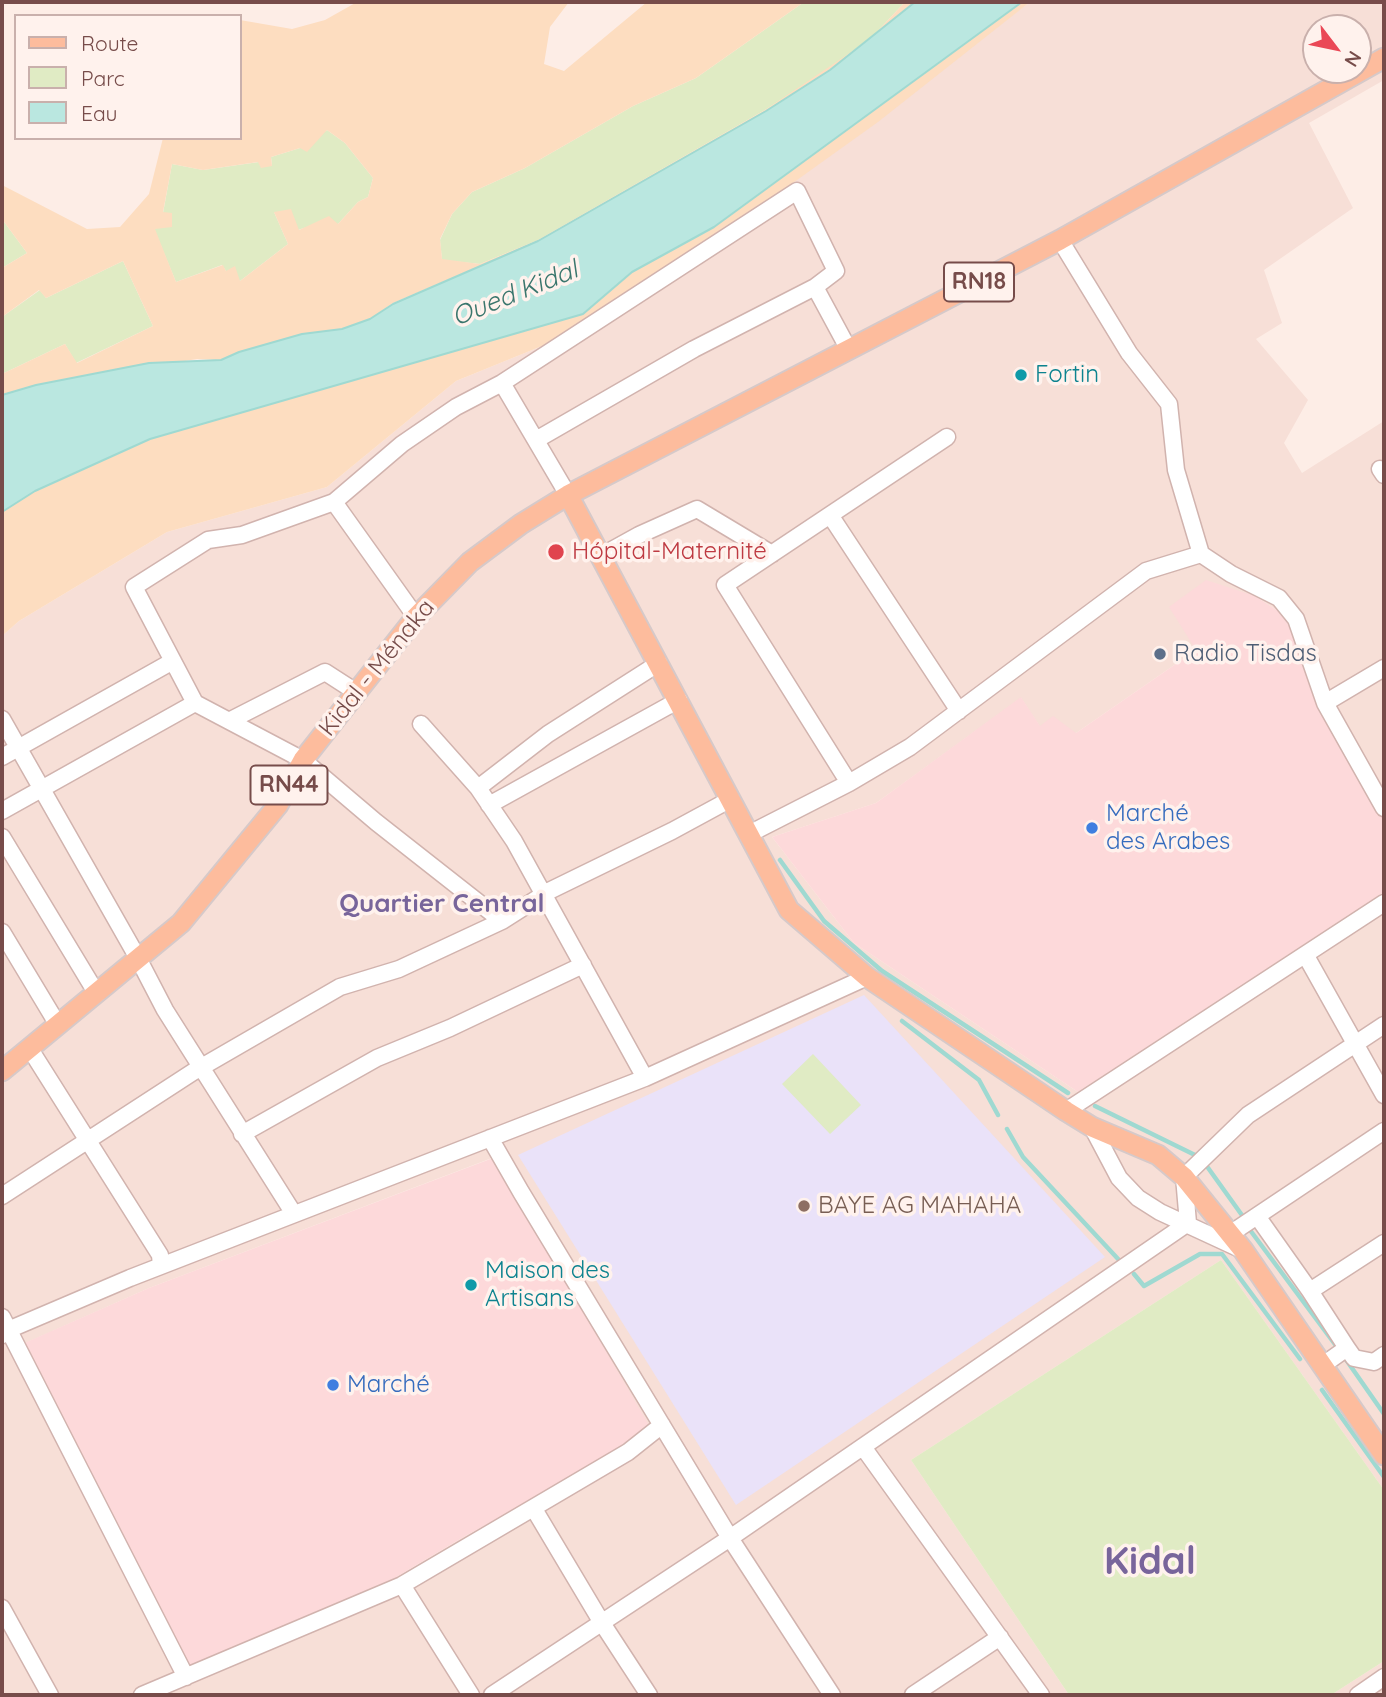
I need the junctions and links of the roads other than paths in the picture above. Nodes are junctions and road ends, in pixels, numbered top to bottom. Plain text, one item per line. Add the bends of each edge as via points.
1 (1384, 58) edge
2 (1060, 240) junction
3 (815, 287) junction
4 (849, 350) junction
5 (502, 383) junction
6 (947, 437) dead end
7 (536, 440) junction
8 (568, 495) junction
9 (334, 502) junction
10 (831, 515) junction
11 (772, 554) junction
12 (1201, 554) junction
13 (601, 556) junction
14 (416, 617) junction
15 (173, 661) junction
16 (659, 663) junction
17 (1384, 668) edge
18 (356, 692) junction
19 (679, 700) junction
20 (195, 703) junction
21 (1325, 703) junction
22 (959, 711) junction
23 (2, 719) edge
24 (229, 721) junction
25 (421, 724) dead end
26 (18, 748) junction
27 (2, 757) edge
28 (303, 760) junction
29 (849, 783) junction
30 (41, 789) junction
31 (478, 789) junction
32 (731, 799) junction
33 (489, 805) junction
34 (1384, 808) edge
35 (2, 811) edge
36 (749, 834) junction
37 (2, 837) edge
38 (544, 894) junction
39 (1384, 903) edge
40 (502, 921) junction
41 (2, 932) edge
42 (1306, 956) junction
43 (139, 960) junction
44 (583, 965) junction
45 (867, 977) junction
46 (97, 994) junction
47 (58, 1025) junction
48 (1384, 1026) edge
49 (1356, 1046) junction
50 (30, 1049) junction
51 (201, 1068) junction
52 (2, 1071) edge
53 (645, 1078) junction
54 (1384, 1095) edge
55 (1066, 1111) junction
56 (1091, 1127) junction
57 (1384, 1131) edge
58 (242, 1134) junction
59 (490, 1138) junction
60 (89, 1140) junction
61 (1184, 1177) junction
62 (2, 1196) edge
63 (293, 1214) junction
64 (1258, 1216) junction
65 (1188, 1223) junction
66 (1230, 1234) junction
67 (1384, 1243) edge
68 (1243, 1251) junction
69 (161, 1266) junction
70 (1310, 1291) junction
71 (4, 1327) edge
72 (1347, 1348) junction
73 (1384, 1355) edge
74 (1323, 1365) junction
75 (662, 1425) junction
76 (863, 1447) junction
77 (1384, 1455) edge
78 (534, 1509) junction
79 (730, 1538) junction
80 (402, 1585) junction
81 (2, 1608) edge
82 (602, 1623) junction
83 (1000, 1637) junction
84 (186, 1677) junction
85 (1384, 1678) edge
86 (50, 1695) edge
87 (142, 1695) edge
88 (471, 1695) edge
89 (492, 1695) edge
90 (649, 1695) edge
91 (832, 1695) edge
92 (912, 1695) edge
93 (1041, 1695) edge
94 (1358, 1695) edge

1 - 2 main road, RN18
2 - 4 main road, RN18
2 - 12 street via 1129,353 1169,404 1176,470
3 - 4 street
3 - 5 street via 836,271 797,191
3 - 7 street via 694,349
4 - 8 main road, RN18
5 - 7 street
5 - 9 street via 402,444
6 - 10 street
7 - 8 street
8 - 13 main road
8 - 14 main road, Kidal - Ménaka / RN44 via 470,562
9 - 14 street
9 - 15 street via 242,535 208,540 134,587
10 - 11 street
10 - 22 street
11 - 13 street via 697,509
11 - 29 street via 725,585
12 - 21 street via 1279,598 1296,619
12 - 22 street via 1146,571
13 - 16 main road
14 - 18 main road, Kidal - Ménaka / RN44
15 - 20 street
15 - 26 street
16 - 19 main road
16 - 31 street via 548,734
17 - 21 street
18 - 24 street via 325,672
18 - 28 main road, Kidal - Ménaka / RN44
19 - 32 main road
19 - 33 street
20 - 24 street
20 - 30 street
21 - 34 street
22 - 29 street
23 - 26 street
24 - 28 street
25 - 31 street
26 - 27 street
26 - 30 street
28 - 40 street
28 - 43 main road, Kidal - Ménaka / RN44 via 278,805 181,923
29 - 36 street
30 - 35 street
30 - 43 street
31 - 33 street
32 - 36 main road
32 - 38 street
33 - 38 street
36 - 45 main road via 789,910
37 - 46 street
38 - 40 street
38 - 44 street
39 - 42 street
40 - 51 street via 399,969 340,987
41 - 47 street
42 - 49 street
42 - 55 street
43 - 46 main road, Kidal - Ménaka / RN44
43 - 51 street
44 - 53 street
44 - 58 street via 377,1058
45 - 53 street
45 - 55 main road
46 - 47 main road, Kidal - Ménaka / RN44
47 - 50 main road, Kidal - Ménaka / RN44
48 - 49 street
49 - 54 street
49 - 61 street via 1248,1115
50 - 52 main road, Kidal - Ménaka / RN44
50 - 60 street
51 - 58 street
51 - 60 street
53 - 59 street
55 - 56 main road
56 - 61 main road via 1158,1155
56 - 65 street via 1119,1178 1138,1198 1160,1213
57 - 64 street
58 - 63 street
59 - 63 street
59 - 75 street
60 - 62 street
60 - 69 street via 160,1255
61 - 65 street
61 - 66 main road
63 - 69 street
64 - 66 street
64 - 70 street
65 - 68 street
65 - 76 street
66 - 68 main road
67 - 70 street
68 - 74 main road
69 - 71 street
70 - 72 street
71 - 84 street
72 - 73 street via 1354,1358 1374,1362
72 - 74 street
74 - 77 main road
75 - 78 street via 628,1452
75 - 79 street
76 - 79 street
76 - 83 street
78 - 80 street
78 - 82 street
79 - 82 street
79 - 91 street
80 - 84 street
80 - 88 street
81 - 86 street
82 - 89 street
82 - 90 street
83 - 92 street
83 - 93 street
84 - 87 street
85 - 94 street

